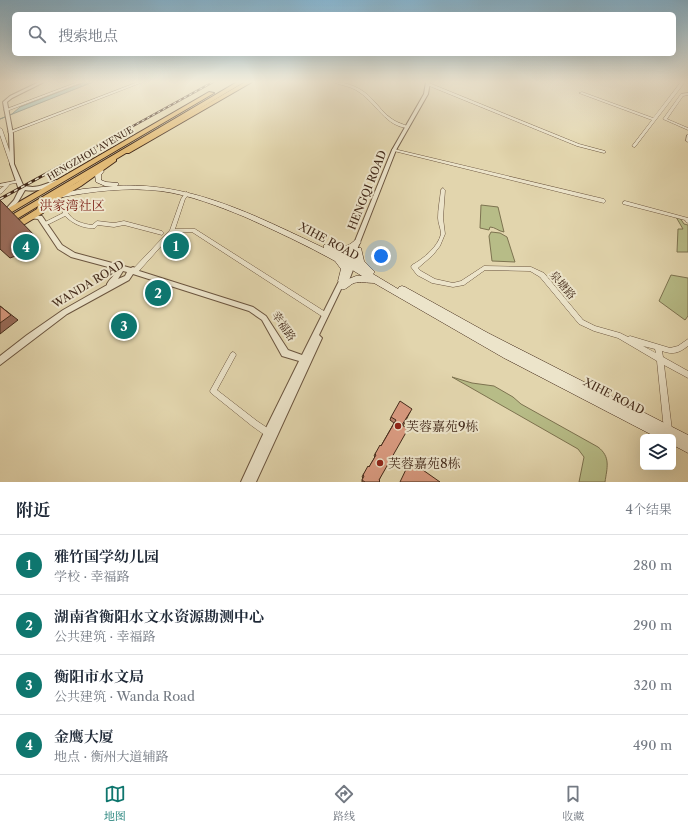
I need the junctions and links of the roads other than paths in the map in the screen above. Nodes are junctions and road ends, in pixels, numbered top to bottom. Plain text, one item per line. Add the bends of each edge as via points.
1 (5, 104) edge
2 (21, 104) edge
3 (82, 104) edge
4 (192, 104) edge
5 (204, 104) edge
6 (209, 104) edge
7 (375, 104) edge
8 (420, 104) edge
9 (424, 104) edge
10 (480, 104) edge
11 (612, 104) edge
12 (666, 104) edge
13 (675, 104) edge
14 (6, 110) junction
15 (654, 120) junction
16 (407, 127) junction
17 (0, 129) edge
18 (688, 129) edge
19 (10, 132) junction
20 (688, 136) edge
21 (688, 141) edge
22 (2, 142) edge
23 (634, 146) dead end
24 (396, 150) junction
25 (604, 152) dead end
26 (108, 162) junction
27 (12, 164) junction
28 (101, 170) junction
29 (61, 180) junction
30 (9, 183) junction
31 (20, 184) junction
32 (0, 185) edge
33 (443, 190) dead end
34 (0, 192) edge
35 (187, 194) junction
36 (60, 196) junction
37 (604, 201) dead end
38 (625, 203) dead end
39 (42, 205) junction
40 (62, 206) dead end
41 (66, 214) junction
42 (2, 215) edge
43 (30, 217) junction
44 (688, 221) edge
45 (47, 223) junction
46 (0, 226) edge
47 (172, 231) junction
48 (162, 233) dead end
49 (0, 236) edge
50 (357, 242) junction
51 (321, 244) junction
52 (62, 247) junction
53 (358, 250) junction
54 (334, 257) junction
55 (351, 263) junction
56 (120, 268) junction
57 (133, 272) junction
58 (371, 272) junction
59 (381, 282) junction
60 (110, 284) junction
61 (343, 284) junction
62 (325, 315) junction
63 (620, 336) junction
64 (688, 342) edge
65 (658, 348) junction
66 (232, 355) dead end
67 (0, 357) edge
68 (305, 359) junction
69 (661, 360) junction
70 (0, 361) edge
71 (688, 375) edge
72 (270, 434) junction
73 (667, 434) edge
74 (676, 437) edge
75 (688, 440) edge
76 (676, 442) edge
77 (688, 448) edge
78 (246, 482) edge
79 (251, 482) edge

1 - 14 street
2 - 14 street
3 - 19 street
4 - 29 main road, HENGZHOU AVENUE
5 - 26 main road, HENGZHOU AVENUE
6 - 26 main road
7 - 16 street via 388,119 397,125
8 - 16 street, HENGQI ROAD
9 - 24 street, HENGQI ROAD
10 - 25 street via 578,145
11 - 15 street
12 - 15 street
13 - 18 street via 665,119
14 - 19 street
15 - 23 street
16 - 24 street, HENGQI ROAD
17 - 22 street
19 - 27 street
20 - 21 street
22 - 27 street
24 - 37 street
24 - 50 street, HENGQI ROAD
24 - 53 street, HENGQI ROAD
26 - 28 main road
26 - 39 main road, HENGZHOU AVENUE
27 - 31 street
28 - 36 main road
28 - 51 main road, XIHE ROAD via 97,178 101,183 163,186 190,191 259,215
29 - 31 street via 29,189
29 - 42 main road, HENGZHOU AVENUE
30 - 31 street
30 - 32 street
30 - 34 street
31 - 42 street via 22,192 18,199
33 - 63 street, 泉塘路 via 443,234 428,258 414,267 419,273 434,281 453,285 462,283 484,268 531,269 542,275 581,322
35 - 36 main road, XIHE ROAD via 160,189 120,188
35 - 47 street
35 - 54 main road, XIHE ROAD via 255,219
36 - 39 main road, XIHE ROAD
38 - 44 street
39 - 43 main road
39 - 45 street, 幸福路
39 - 46 main road, HENGZHOU AVENUE
40 - 41 street
41 - 45 street
41 - 48 street via 76,223 86,226 93,227 97,223 124,223
43 - 49 main road
43 - 52 street, 幸福路 via 40,217
45 - 52 street, 幸福路
47 - 57 street
47 - 62 street via 193,230
50 - 51 main road via 349,249
50 - 55 street, HENGQI ROAD
51 - 55 main road, XIHE ROAD
52 - 56 street, 幸福路 via 79,257
52 - 57 street, 幸福路
53 - 55 street, HENGQI ROAD
53 - 58 main road via 360,263
54 - 55 main road, XIHE ROAD
54 - 61 main road via 345,268
55 - 58 main road, XIHE ROAD
55 - 59 main road, XIHE ROAD
55 - 61 street, HENGQI ROAD
56 - 57 street, 幸福路
56 - 60 street via 117,277
57 - 60 street, WANDA ROAD
57 - 68 street, 幸福路 via 252,309 264,318 285,353
57 - 70 street, WANDA ROAD via 65,312
58 - 73 main road, XIHE ROAD
59 - 61 main road via 361,279
59 - 73 main road, XIHE ROAD via 485,343
60 - 67 street, WANDA ROAD via 64,310
61 - 62 street, HENGQI ROAD
61 - 68 street, HENGQI ROAD
62 - 68 street, HENGQI ROAD
63 - 65 street
63 - 69 street, 泉塘路
64 - 65 street via 670,351
65 - 69 street
66 - 72 street via 213,391 234,406 245,418
68 - 72 street, HENGQI ROAD
69 - 71 street, 泉塘路
69 - 73 street
72 - 78 street, HENGQI ROAD
72 - 79 street, HENGQI ROAD
74 - 75 main road, XIHE ROAD
76 - 77 main road

